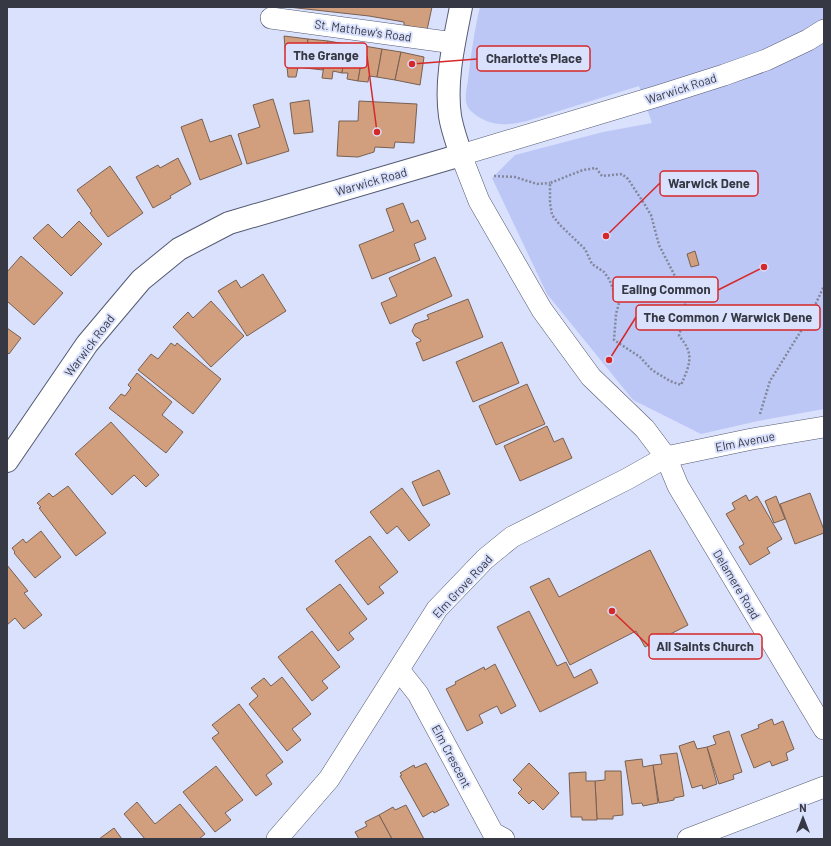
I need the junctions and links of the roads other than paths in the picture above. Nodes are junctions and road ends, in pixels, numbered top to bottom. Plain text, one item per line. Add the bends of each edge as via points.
1 (461, 7) edge
2 (271, 18) dead end
3 (824, 30) edge
4 (454, 43) junction
5 (461, 155) junction
6 (824, 427) edge
7 (666, 457) junction
8 (7, 461) edge
9 (399, 670) junction
10 (824, 730) edge
11 (824, 787) edge
12 (277, 839) edge
13 (504, 839) edge
14 (688, 839) edge

1 - 4 street
2 - 4 street, St. Matthew's Road
3 - 5 street, Warwick Road via 766,60 658,96
4 - 5 street via 449,97 451,118
5 - 7 street, Delamere Road via 479,201 542,310 591,377 645,429
5 - 8 street, Warwick Road via 230,223 179,249 141,280 87,344
6 - 7 street, Elm Avenue
7 - 9 street, Elm Grove Road via 512,537 485,559 437,609
7 - 10 street, Delamere Road via 678,486
9 - 12 street, Elm Grove Road via 329,779
9 - 13 street, Elm Crescent via 418,694 493,833
11 - 14 street

